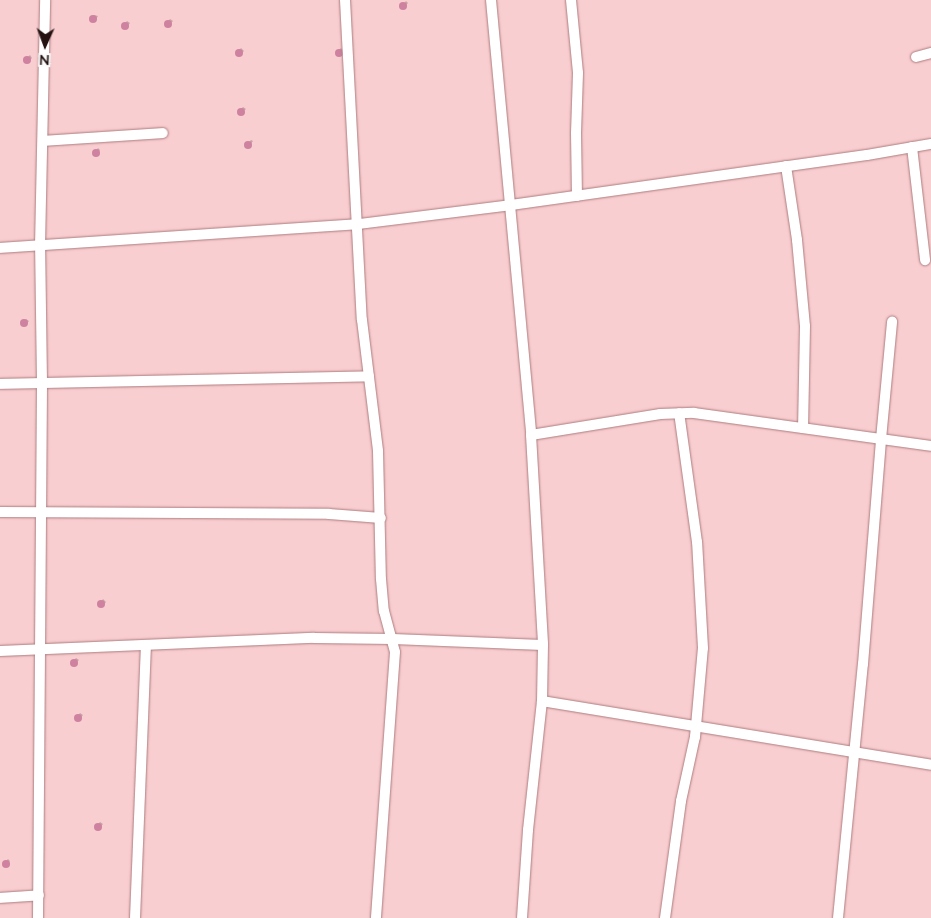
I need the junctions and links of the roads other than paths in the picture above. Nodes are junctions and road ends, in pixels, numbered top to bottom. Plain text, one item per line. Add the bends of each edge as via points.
1 (45, 0) edge
2 (345, 0) edge
3 (491, 0) edge
4 (571, 0) edge
5 (931, 53) edge
6 (916, 57) dead end
7 (163, 134) dead end
8 (43, 141) junction
9 (931, 144) edge
10 (912, 147) junction
11 (786, 166) junction
12 (577, 196) junction
13 (511, 205) junction
14 (359, 224) junction
15 (40, 246) junction
16 (0, 248) edge
17 (925, 260) dead end
18 (892, 322) dead end
19 (368, 376) junction
20 (42, 383) junction
21 (0, 384) edge
22 (679, 413) junction
23 (803, 428) junction
24 (531, 435) junction
25 (881, 439) junction
26 (931, 446) edge
27 (0, 512) edge
28 (40, 512) junction
29 (381, 518) junction
30 (393, 639) junction
31 (146, 645) junction
32 (542, 645) junction
33 (0, 650) edge
34 (41, 650) junction
35 (542, 702) junction
36 (695, 725) junction
37 (853, 752) junction
38 (931, 765) edge
39 (39, 895) junction
40 (0, 898) edge
41 (38, 918) edge
42 (135, 918) edge
43 (376, 918) edge
44 (522, 918) edge
45 (665, 918) edge
46 (838, 918) edge

1 - 8 street
2 - 14 street
3 - 13 street
4 - 12 street via 578,73
5 - 6 street
7 - 8 street
8 - 15 street
9 - 10 street
10 - 11 street
10 - 17 street
11 - 12 street
11 - 23 street via 805,326
12 - 13 street
13 - 14 street
13 - 24 street
14 - 15 street
14 - 19 street via 362,320
15 - 16 street
15 - 20 street
18 - 25 street
19 - 20 street
19 - 29 street via 378,451
20 - 21 street
20 - 28 street
22 - 23 street
22 - 24 street
22 - 36 street via 697,542 702,622 703,648
23 - 25 street
24 - 32 street
25 - 26 street
25 - 37 street
27 - 28 street
28 - 29 street via 330,514
28 - 34 street
29 - 30 street via 383,598 387,625
30 - 31 street via 314,638
30 - 32 street
30 - 43 street via 395,652
31 - 34 street
31 - 42 street
32 - 35 street
33 - 34 street
34 - 39 street
35 - 36 street
35 - 44 street
36 - 37 street
36 - 45 street
37 - 38 street
37 - 46 street
39 - 40 street
39 - 41 street

